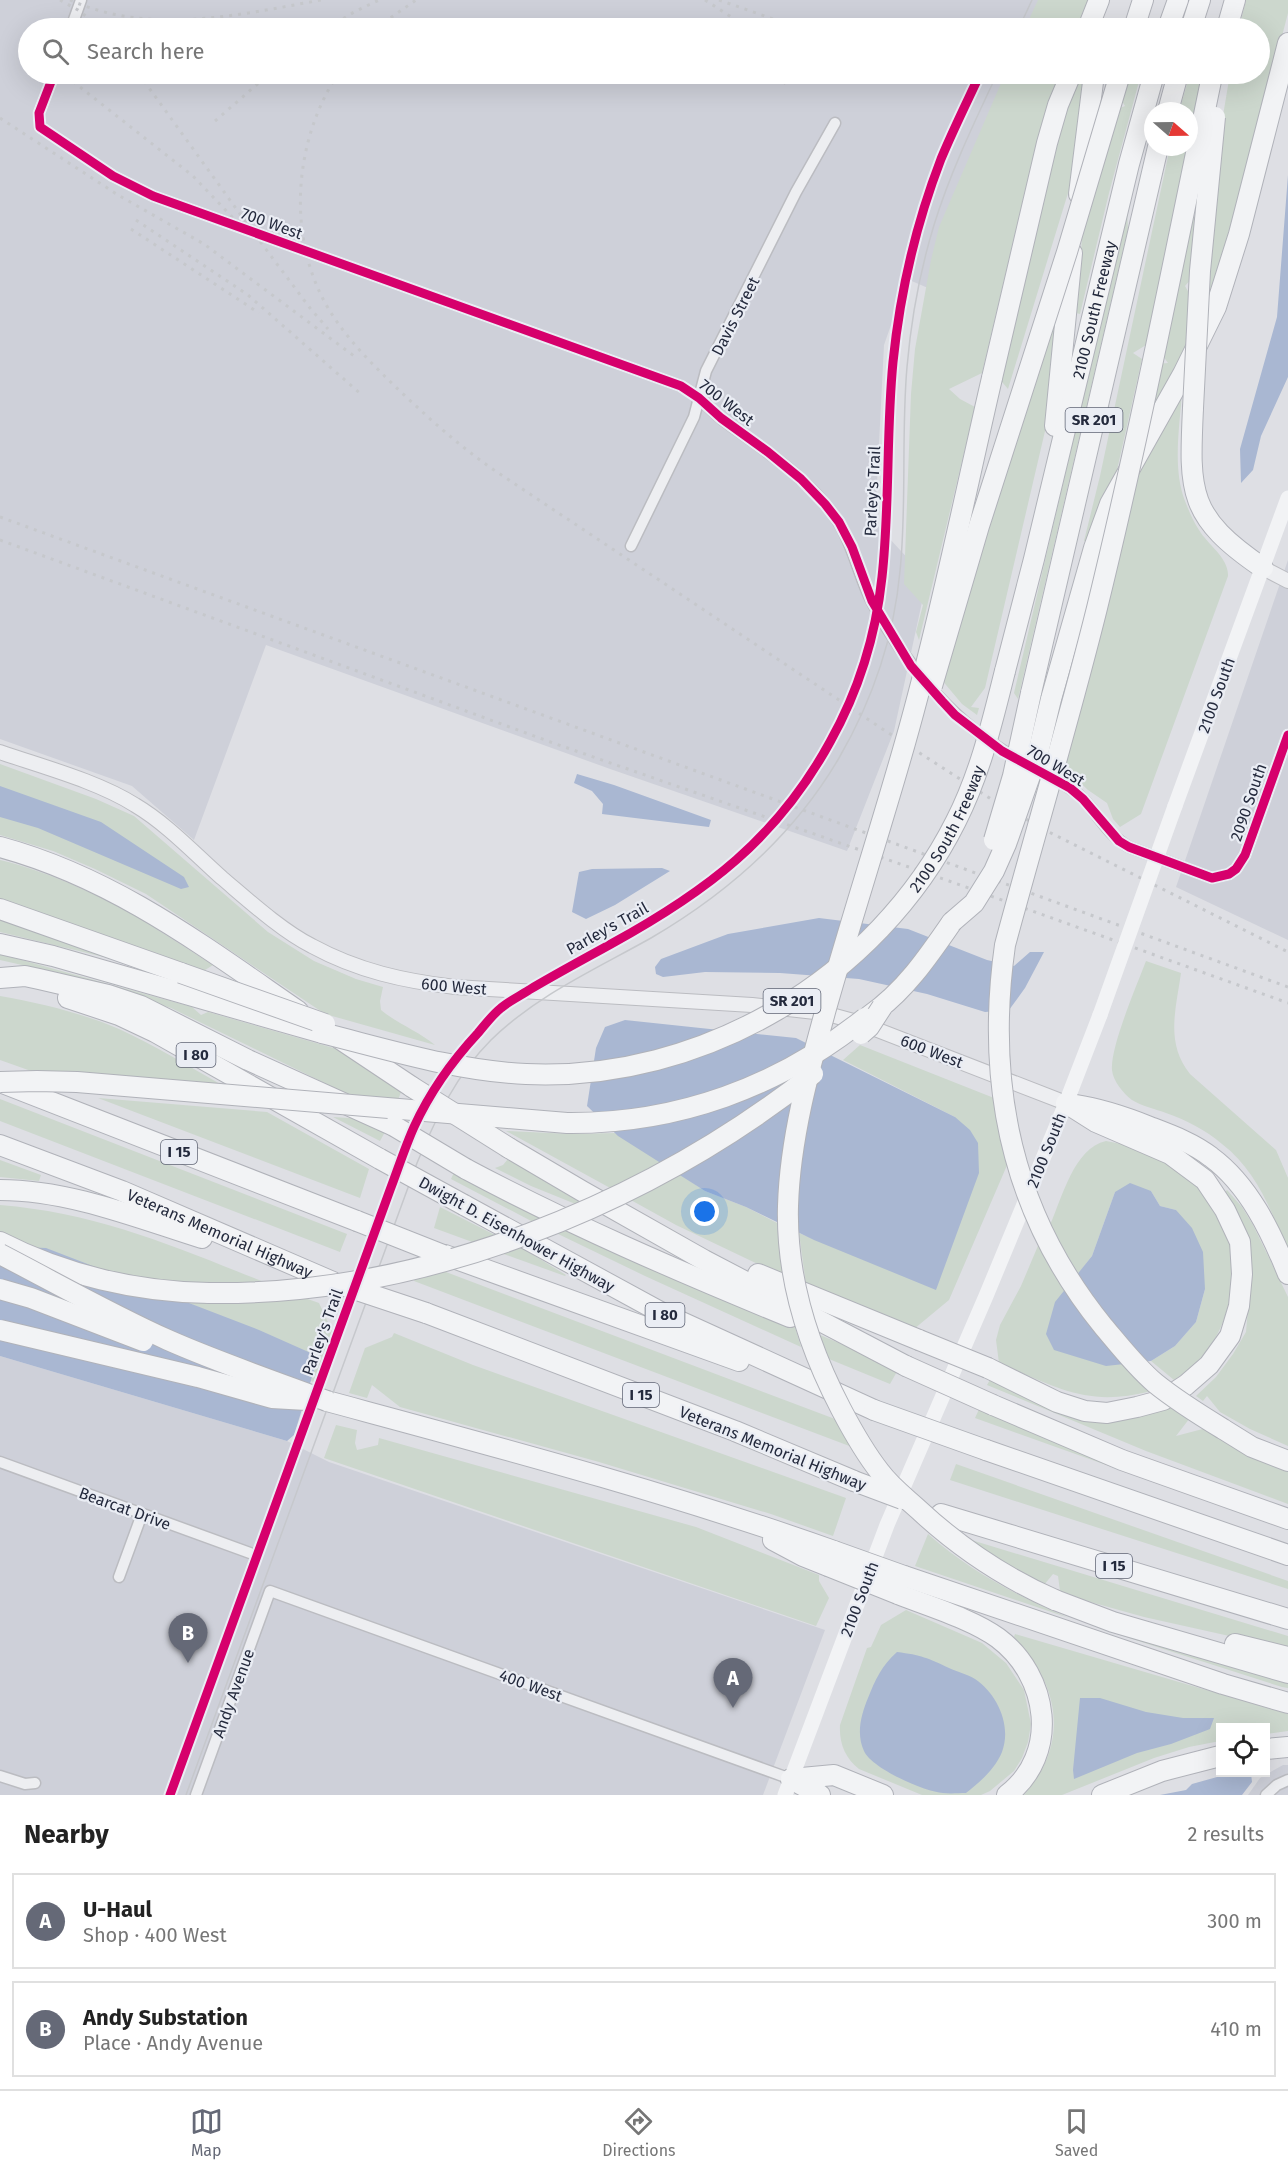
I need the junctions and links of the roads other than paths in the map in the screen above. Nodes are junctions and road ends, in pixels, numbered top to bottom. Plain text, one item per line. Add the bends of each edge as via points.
1 (81, 0) edge
2 (1099, 0) edge
3 (1110, 0) edge
4 (1143, 0) edge
5 (1178, 0) edge
6 (1200, 0) edge
7 (1235, 0) edge
8 (75, 18) edge
9 (1092, 18) edge
10 (1106, 18) edge
11 (1137, 18) edge
12 (1172, 18) edge
13 (1194, 18) edge
14 (1230, 18) edge
15 (1288, 43) edge
16 (50, 84) edge
17 (1068, 84) edge
18 (1093, 84) edge
19 (1117, 84) edge
20 (1151, 84) edge
21 (1175, 84) edge
22 (1215, 84) edge
23 (1216, 84) edge
24 (1170, 102) edge
25 (835, 123) dead end
26 (1156, 156) edge
27 (699, 398) junction
28 (1288, 498) edge
29 (631, 546) dead end
30 (1034, 560) junction
31 (1263, 568) junction
32 (1288, 581) edge
33 (1288, 735) edge
34 (0, 752) edge
35 (0, 847) edge
36 (867, 866) junction
37 (1229, 874) joint
38 (0, 909) edge
39 (952, 922) junction
40 (0, 944) edge
41 (0, 978) edge
42 (178, 982) junction
43 (0, 983) edge
44 (882, 1007) junction
45 (0, 1082) edge
46 (1066, 1103) junction
47 (0, 1145) edge
48 (0, 1190) edge
49 (624, 1216) junction
50 (0, 1242) edge
51 (0, 1254) edge
52 (305, 1271) junction
53 (1288, 1274) edge
54 (0, 1288) edge
55 (0, 1330) edge
56 (876, 1352) junction
57 (327, 1401) junction
58 (874, 1410) junction
59 (1288, 1461) edge
60 (0, 1462) edge
61 (142, 1514) junction
62 (1288, 1518) edge
63 (250, 1553) dead end
64 (1288, 1555) edge
65 (119, 1577) dead end
66 (901, 1585) junction
67 (270, 1591) joint
68 (1074, 1607) junction
69 (1288, 1619) edge
70 (1288, 1657) edge
71 (1288, 1672) edge
72 (1288, 1703) edge
73 (1288, 1747) edge
74 (1270, 1749) edge
75 (1216, 1757) edge
76 (0, 1776) edge
77 (1288, 1780) edge
78 (35, 1783) dead end
79 (788, 1787) edge
80 (196, 1795) edge
81 (820, 1795) edge
82 (883, 1795) edge
83 (1007, 1795) edge
84 (1102, 1795) edge
85 (1266, 1795) edge

1 - 8 street
2 - 9 highway
3 - 10 highway
4 - 11 highway
5 - 12 highway
6 - 13 highway
7 - 14 highway
15 - 39 highway, bridge via 1216,307 1110,504 1094,548 1029,782 994,871 974,903
16 - 27 street, 700 West via 39,113 40,127 113,176 153,196 671,382
17 - 36 highway, bridge via 1047,143 905,741
18 - 30 highway via 1064,321 1058,409
19 - 36 highway, bridge via 907,765
20 - 30 highway, 2100 South Freeway / SR 201
21 - 24 highway
22 - 59 highway, bridge via 1098,605 1005,945 998,1042 1008,1134 1024,1187 1054,1256 1083,1301 1147,1375 1188,1407 1252,1447
23 - 31 highway, bridge via 1200,271 1191,446 1193,483 1200,507 1212,526
25 - 27 street, Davis Street via 706,371
26 - 39 highway, 2100 South Freeway / SR 201, bridge via 1013,776 986,862
27 - 29 street, Davis Street via 685,438
27 - 37 street, 700 West via 776,458 825,504 852,547 872,601 911,666 955,715 1002,751 1070,788 1129,847 1212,878
28 - 31 main road, 2100 South
30 - 42 highway, 2100 South Freeway / SR 201, bridge via 977,773 933,861 882,927 827,976 743,1028 652,1061 598,1071 491,1071 322,1033
31 - 32 street
31 - 46 main road, 2100 South, bridge
33 - 37 street, 2090 South via 1245,855
34 - 46 street, 600 West via 106,790 136,805 252,904 310,945 366,969 408,982 455,987 824,1013 857,1022
35 - 49 highway, bridge via 79,874 149,910 412,1087
36 - 68 highway, bridge via 813,1058 795,1142 788,1208 802,1318 849,1425 881,1474 971,1553 1013,1580
38 - 42 highway
39 - 44 highway, 2100 South Freeway / SR 201 via 915,973
40 - 42 highway
41 - 56 highway, bridge via 25,976 56,982 141,1006 394,1126 534,1205 715,1287
43 - 58 highway, Dwight D. Eisenhower Highway / I 80, bridge via 82,1002 137,1023 664,1314
44 - 45 highway, bridge via 818,1053 756,1086 676,1112 614,1122 567,1123 58,1081
44 - 50 highway, bridge via 869,1027 796,1087 689,1158 561,1221 438,1262 282,1291 185,1292 94,1278 36,1260
45 - 58 highway, I 15, bridge via 443,1255
46 - 49 highway, bridge via 1096,1122 1170,1154 1205,1180 1240,1242 1239,1306 1230,1336 1209,1365 1163,1400 1107,1413 1057,1402 988,1368
46 - 53 highway via 1105,1110 1182,1139 1211,1156 1248,1194
46 - 79 main road, 2100 South via 887,1525
47 - 52 highway, Veterans Memorial Highway / I 15 via 122,1191
48 - 52 highway via 118,1211
49 - 56 highway
51 - 57 highway, bridge via 168,1340
52 - 69 highway, Veterans Memorial Highway / I 15, bridge via 735,1431 941,1514
54 - 57 highway, bridge via 257,1385
55 - 57 highway, bridge via 272,1398
56 - 62 highway, bridge via 1122,1460
57 - 66 highway, bridge via 718,1511 803,1556 831,1558
58 - 64 highway, I 15, bridge
60 - 61 street, Bearcat Drive
61 - 63 street, Bearcat Drive
61 - 65 street
66 - 72 highway
66 - 83 highway via 991,1634 1012,1651 1030,1675 1042,1709 1041,1742 1030,1768
67 - 79 street, 400 West
67 - 80 street, Andy Avenue
68 - 70 highway
68 - 71 highway via 1113,1622
73 - 74 highway
75 - 84 highway via 1162,1771
76 - 78 street
77 - 85 street
79 - 81 highway
79 - 82 highway via 834,1775

